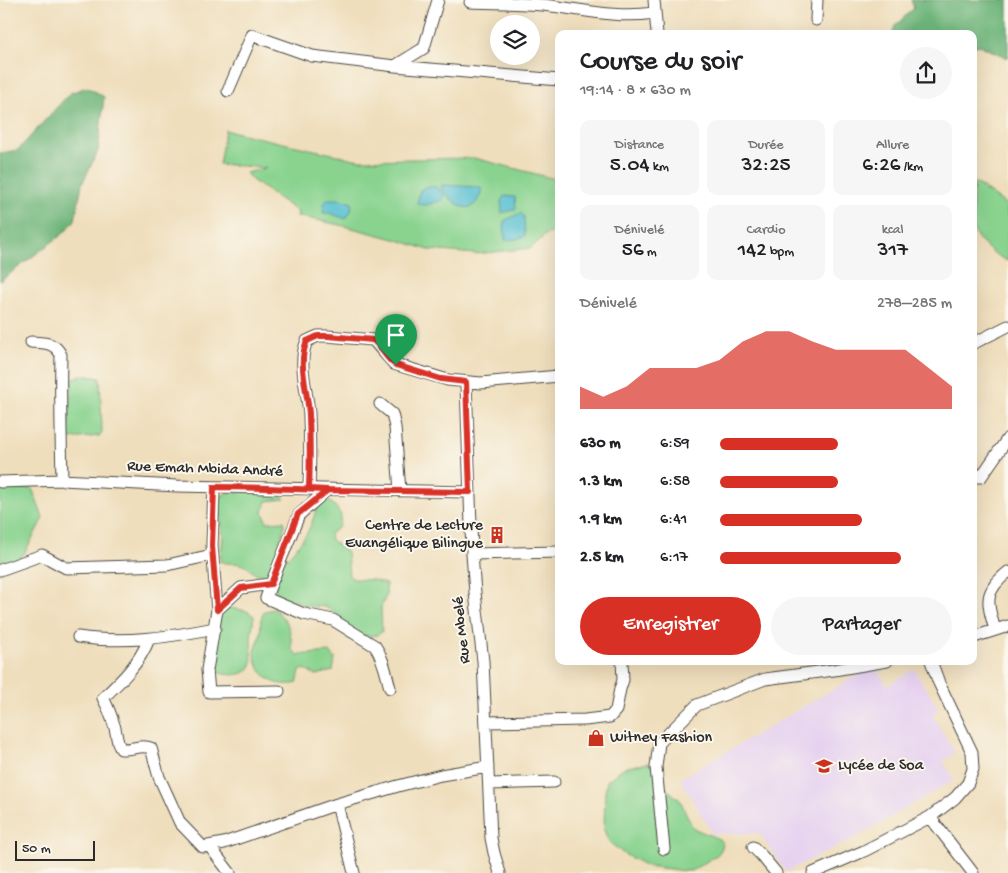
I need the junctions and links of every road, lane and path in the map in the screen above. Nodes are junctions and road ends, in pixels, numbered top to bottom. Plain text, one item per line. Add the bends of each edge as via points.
1 (438, 0) edge
2 (654, 0) edge
3 (817, 0) edge
4 (470, 2) dead end
5 (654, 13) junction
6 (816, 20) dead end
7 (656, 30) edge
8 (395, 66) junction
9 (555, 80) edge
10 (228, 91) dead end
11 (1008, 326) edge
12 (31, 342) dead end
13 (977, 342) edge
14 (555, 376) edge
15 (466, 382) junction
16 (380, 404) dead end
17 (1008, 438) edge
18 (977, 477) edge
19 (62, 480) junction
20 (0, 482) edge
21 (214, 487) junction
22 (309, 489) junction
23 (328, 490) junction
24 (400, 491) junction
25 (470, 492) junction
26 (555, 552) edge
27 (472, 554) junction
28 (212, 555) junction
29 (0, 570) edge
30 (1008, 572) edge
31 (271, 584) junction
32 (217, 610) junction
33 (1008, 626) edge
34 (215, 628) junction
35 (995, 630) junction
36 (78, 636) dead end
37 (977, 637) edge
38 (149, 639) junction
39 (622, 665) edge
40 (864, 665) edge
41 (933, 665) edge
42 (390, 688) dead end
43 (279, 692) dead end
44 (486, 722) junction
45 (488, 766) junction
46 (554, 782) dead end
47 (489, 784) junction
48 (337, 804) junction
49 (930, 817) junction
50 (210, 847) junction
51 (753, 847) dead end
52 (664, 849) dead end
53 (230, 873) edge
54 (354, 873) edge
55 (500, 873) edge
56 (776, 873) edge
57 (813, 873) edge
58 (973, 873) edge

1 - 8 street via 424,48
2 - 5 street
3 - 6 street
4 - 5 street via 544,5 611,15
5 - 7 street
8 - 9 street
8 - 10 street via 312,56 252,35
11 - 13 street
12 - 19 street via 52,344 61,355
14 - 15 street
15 - 22 street via 441,379 396,365 373,340 318,336 307,341 304,365 310,438
15 - 25 street, Rue Mbelé
16 - 24 street via 392,414 395,427
17 - 18 street via 981,477
19 - 20 street, Rue Emah Mbida André
19 - 21 street, Rue Emah Mbida André
21 - 22 street, Rue Emah Mbida André
21 - 28 street
22 - 23 street, Rue Emah Mbida André
23 - 24 street, Rue Emah Mbida André
23 - 31 street via 298,514
24 - 25 street, Rue Emah Mbida André
25 - 27 street, Rue Mbelé
26 - 27 street
27 - 44 street, Rue Mbelé via 482,642
28 - 29 street via 167,565 66,568 42,555
28 - 32 street
30 - 35 street via 994,584 990,594 988,606
31 - 32 street via 241,588
31 - 42 street via 266,598 304,614 333,620 375,646
32 - 34 street
33 - 35 street
34 - 38 street
34 - 43 street via 209,652 209,692
35 - 37 street
36 - 38 street
38 - 50 street via 129,672 103,698 118,745 126,749 151,748 159,777 180,823 203,847
39 - 44 street via 623,680 616,710 610,717
40 - 52 street via 765,679 697,705 659,743 656,767
41 - 49 street via 972,752 973,769 968,783 955,798
44 - 45 street, Rue Mbelé
45 - 47 street, Rue Mbelé
45 - 48 street via 441,775
46 - 47 street
47 - 55 street, Rue Mbelé via 491,838
48 - 50 street
48 - 54 street
49 - 57 street
49 - 58 street
50 - 53 street
51 - 56 street

